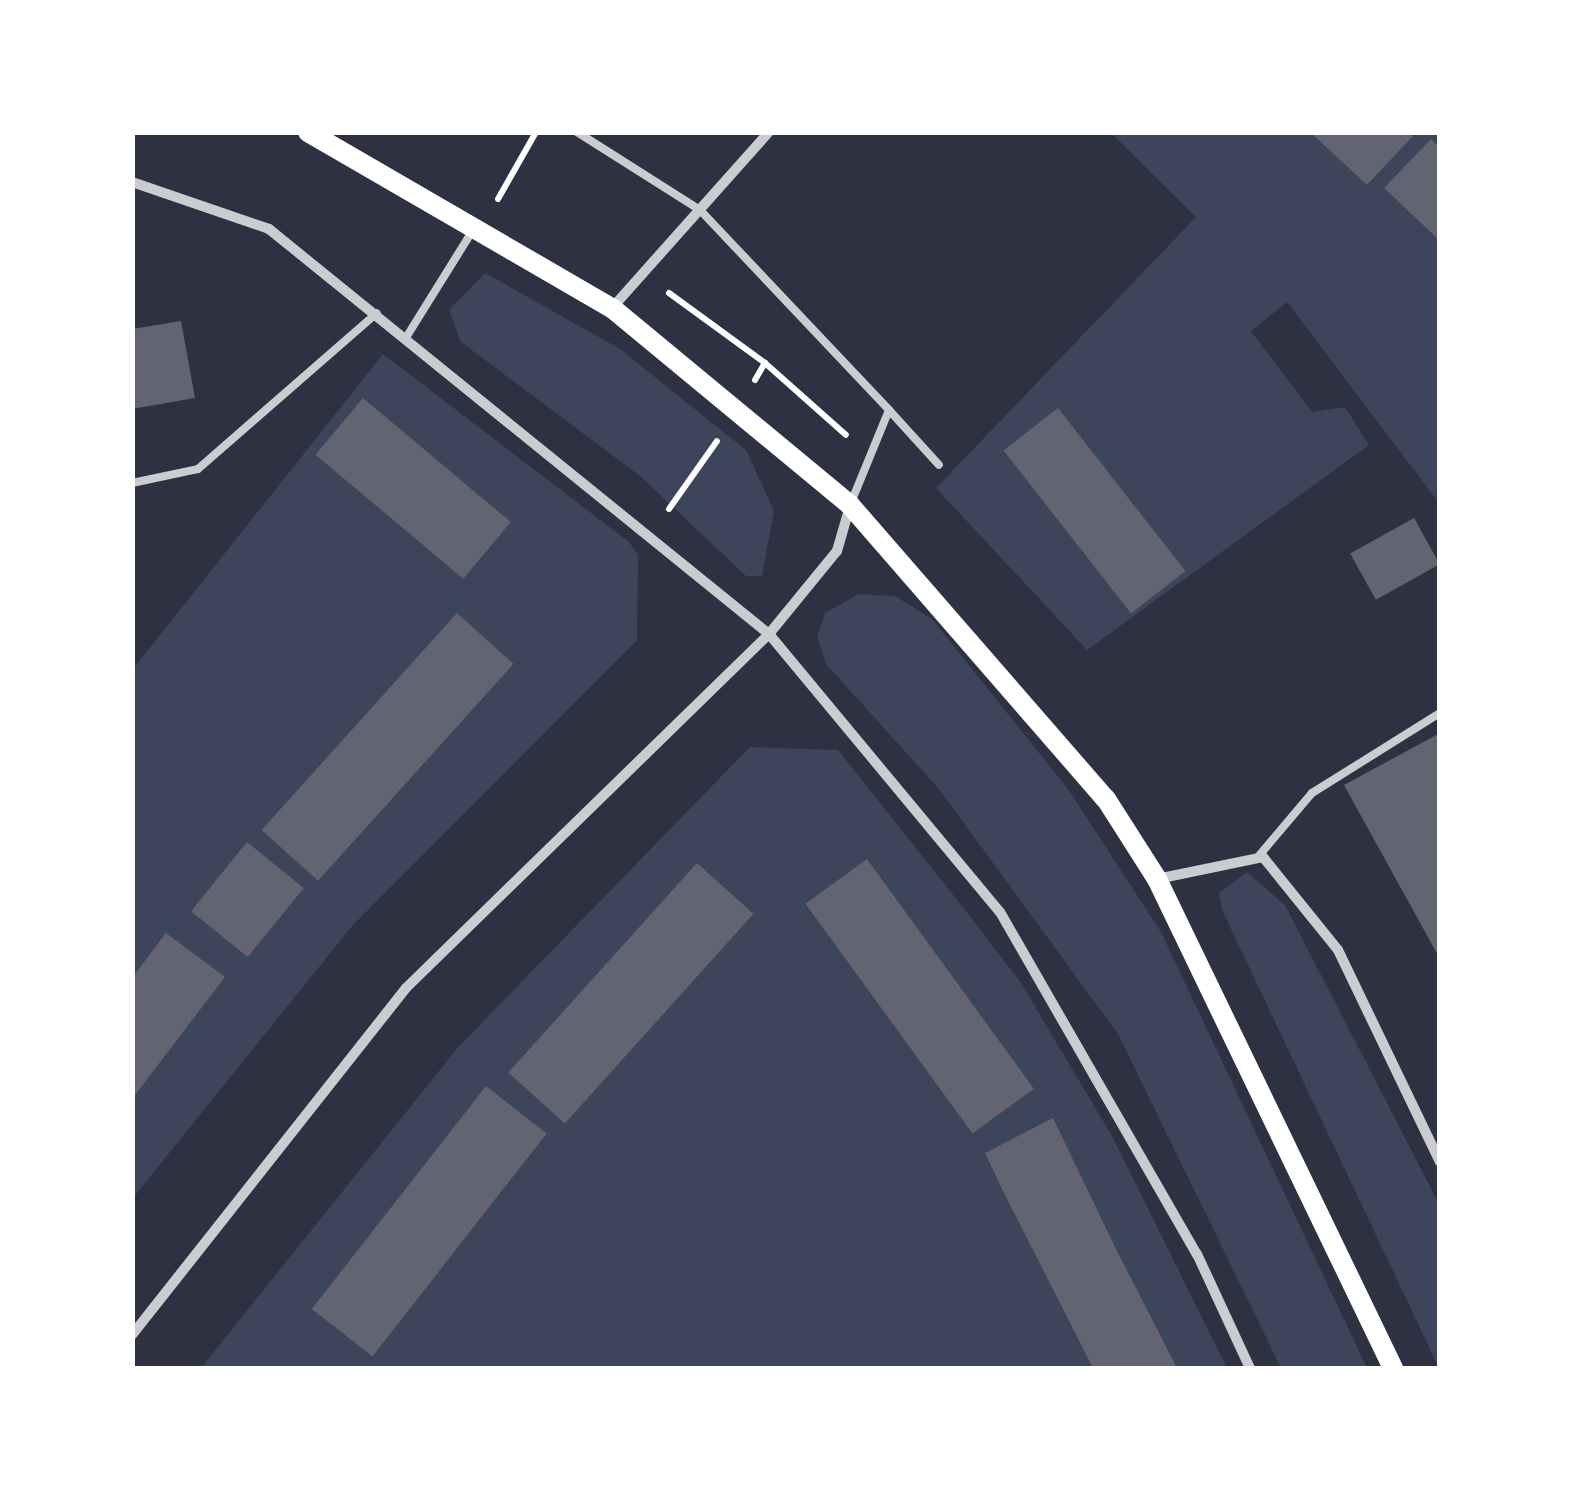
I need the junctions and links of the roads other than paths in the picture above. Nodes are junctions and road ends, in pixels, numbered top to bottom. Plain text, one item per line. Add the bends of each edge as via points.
1 (308, 132) edge
2 (576, 132) edge
3 (769, 132) edge
4 (132, 182) edge
5 (700, 210) junction
6 (472, 230) junction
7 (612, 308) junction
8 (377, 313) junction
9 (407, 336) junction
10 (889, 410) junction
11 (939, 466) dead end
12 (132, 483) edge
13 (850, 505) junction
14 (770, 634) junction
15 (1440, 714) edge
16 (1257, 858) junction
17 (1158, 878) junction
18 (1440, 1162) edge
19 (132, 1335) edge
20 (1250, 1368) edge
21 (1393, 1368) edge

1 - 6 main road
2 - 5 lane
3 - 5 street
4 - 8 street via 269,229
5 - 7 street
5 - 10 lane
6 - 7 main road
6 - 9 lane
7 - 13 main road
8 - 9 street
8 - 12 lane via 198,469
9 - 14 street
10 - 11 lane
10 - 13 lane
13 - 14 street via 838,551
13 - 17 main road via 1106,800
14 - 19 street via 406,988
14 - 20 street via 1000,912 1197,1254
15 - 16 lane via 1312,793
16 - 17 street
16 - 18 street via 1338,950
17 - 21 main road

